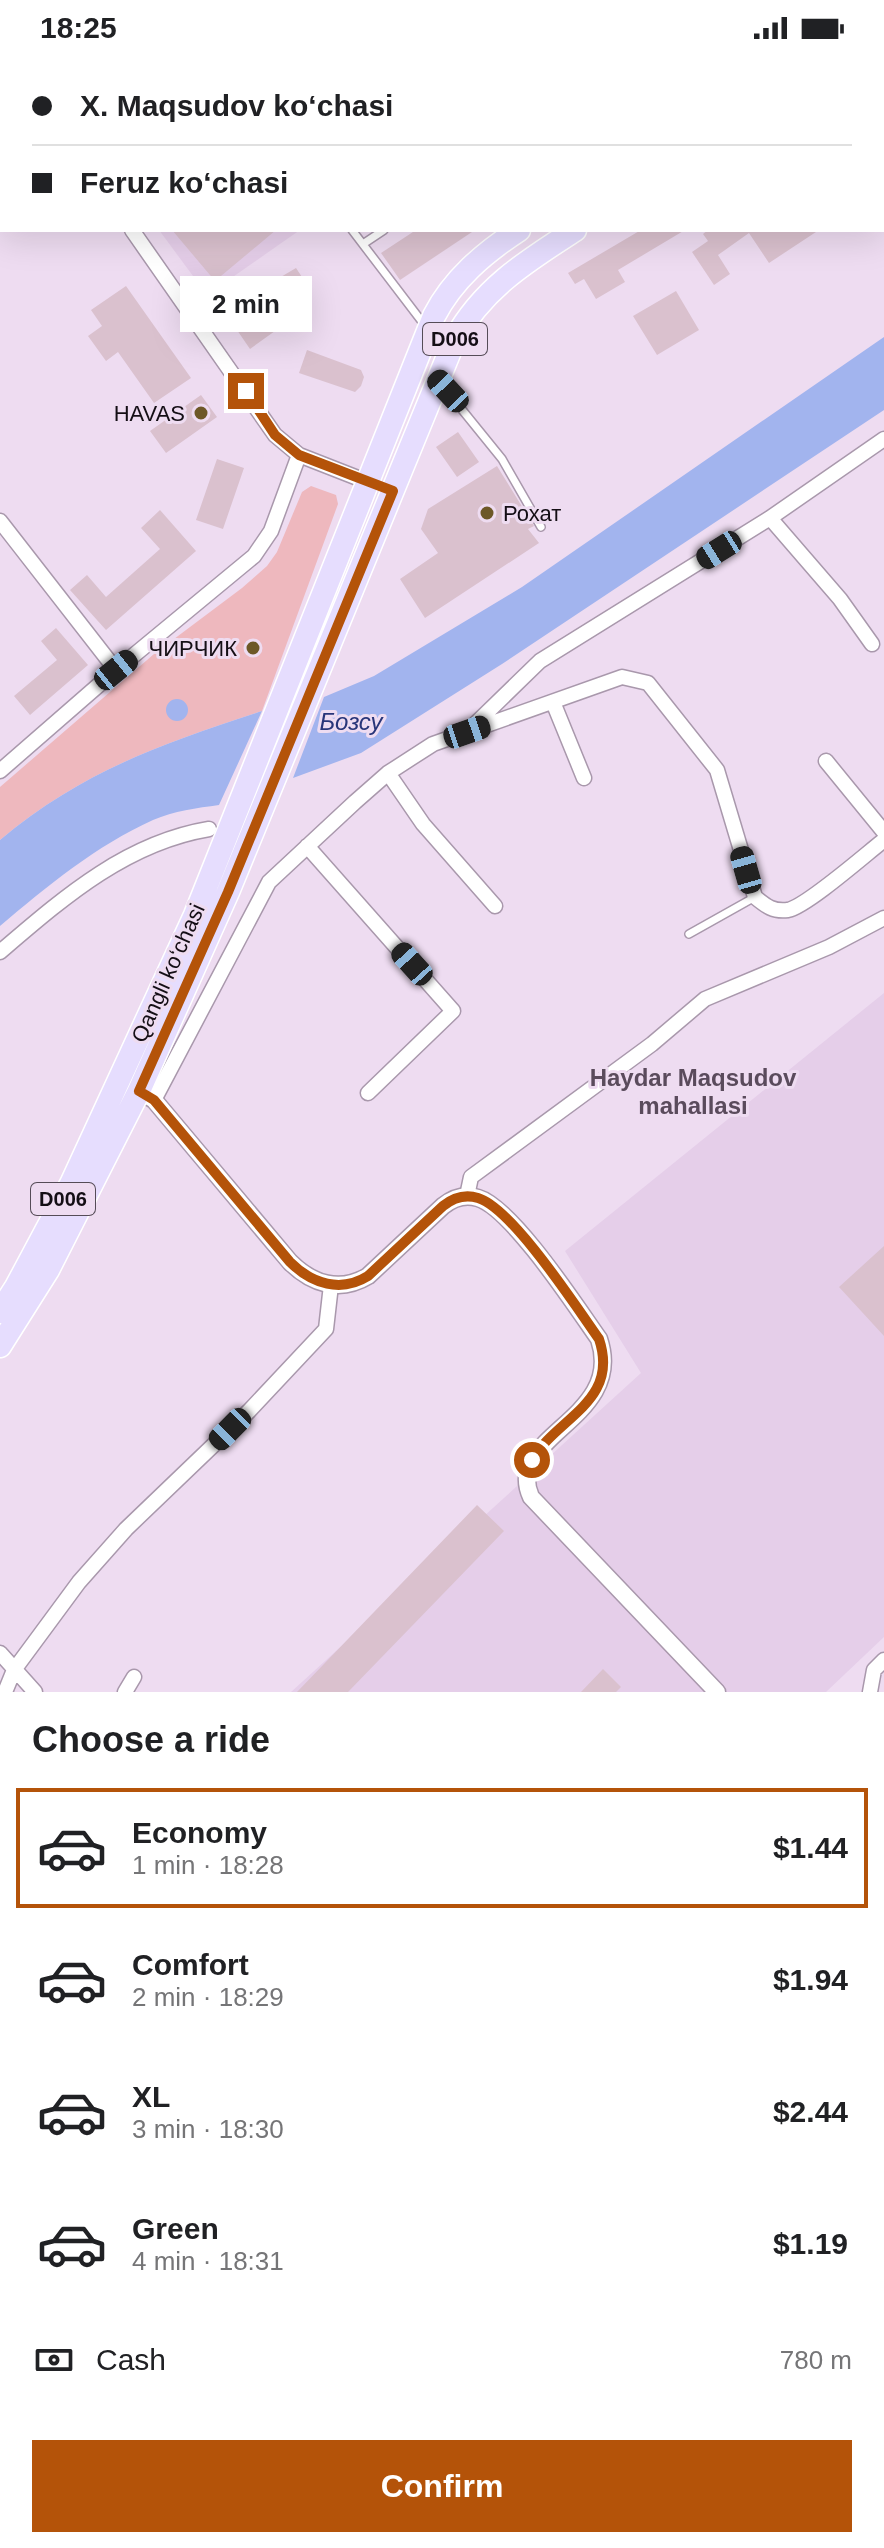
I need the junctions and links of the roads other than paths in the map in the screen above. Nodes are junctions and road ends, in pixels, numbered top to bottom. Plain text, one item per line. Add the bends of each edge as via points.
1 (133, 232) edge
2 (354, 232) edge
3 (381, 232) edge
4 (516, 232) edge
5 (572, 232) edge
6 (363, 244) junction
7 (428, 330) junction
8 (437, 379) junction
9 (881, 441) edge
10 (299, 455) junction
11 (368, 482) junction
12 (393, 491) junction
13 (770, 518) junction
14 (0, 521) edge
15 (541, 527) dead end
16 (872, 644) dead end
17 (116, 670) junction
18 (553, 702) junction
19 (467, 732) junction
20 (826, 761) dead end
21 (0, 771) edge
22 (388, 773) junction
23 (584, 778) dead end
24 (209, 829) dead end
25 (884, 832) edge
26 (884, 840) edge
27 (307, 846) junction
28 (755, 897) junction
29 (495, 906) dead end
30 (884, 918) edge
31 (689, 934) dead end
32 (0, 952) edge
33 (138, 1091) junction
34 (368, 1093) dead end
35 (467, 1196) junction
36 (331, 1285) junction
37 (0, 1312) edge
38 (0, 1346) edge
39 (0, 1653) edge
40 (884, 1660) edge
41 (14, 1670) junction
42 (134, 1677) dead end
43 (5, 1692) edge
44 (35, 1692) edge
45 (125, 1692) edge
46 (717, 1692) edge
47 (870, 1692) edge

1 - 10 street via 275,435
2 - 6 lane
3 - 6 lane
4 - 7 main road, D006 via 457,281
5 - 8 main road, D006 via 488,293 462,326
6 - 7 lane
7 - 11 main road, D006
8 - 12 main road, D006
8 - 15 lane via 502,459
9 - 13 street
10 - 11 street
10 - 17 street via 260,549
11 - 12 main road
11 - 33 main road, Qangli ko‘chasi / D006 via 195,915
12 - 33 main road, Qangli ko‘chasi / D006
13 - 16 street
13 - 19 street via 540,661
14 - 17 street
17 - 21 street
18 - 19 street, Qangli ko‘chasi
18 - 23 street
18 - 28 street, Qangli ko‘chasi via 622,677 648,683 717,770
19 - 22 street, Qangli ko‘chasi via 433,744
20 - 25 street
22 - 27 street, Qangli ko‘chasi
22 - 29 street via 423,824
24 - 32 street via 182,835 95,874
26 - 28 street via 790,910 771,910
27 - 33 street, Qangli ko‘chasi via 269,882
27 - 34 street via 453,1011
28 - 31 lane
30 - 35 street via 705,999 471,1177
33 - 36 street via 297,1269
33 - 37 main road, Qangli ko‘chasi / D006 via 57,1210
33 - 38 main road, Qangli ko‘chasi / D006 via 48,1270
35 - 36 street via 443,1206 368,1276 346,1286
35 - 46 street via 495,1207 551,1269 603,1353 594,1395 532,1460 527,1480 531,1497
36 - 41 street via 326,1329 126,1529
39 - 41 street
40 - 47 street via 874,1670
41 - 43 street
41 - 44 street
42 - 45 street

